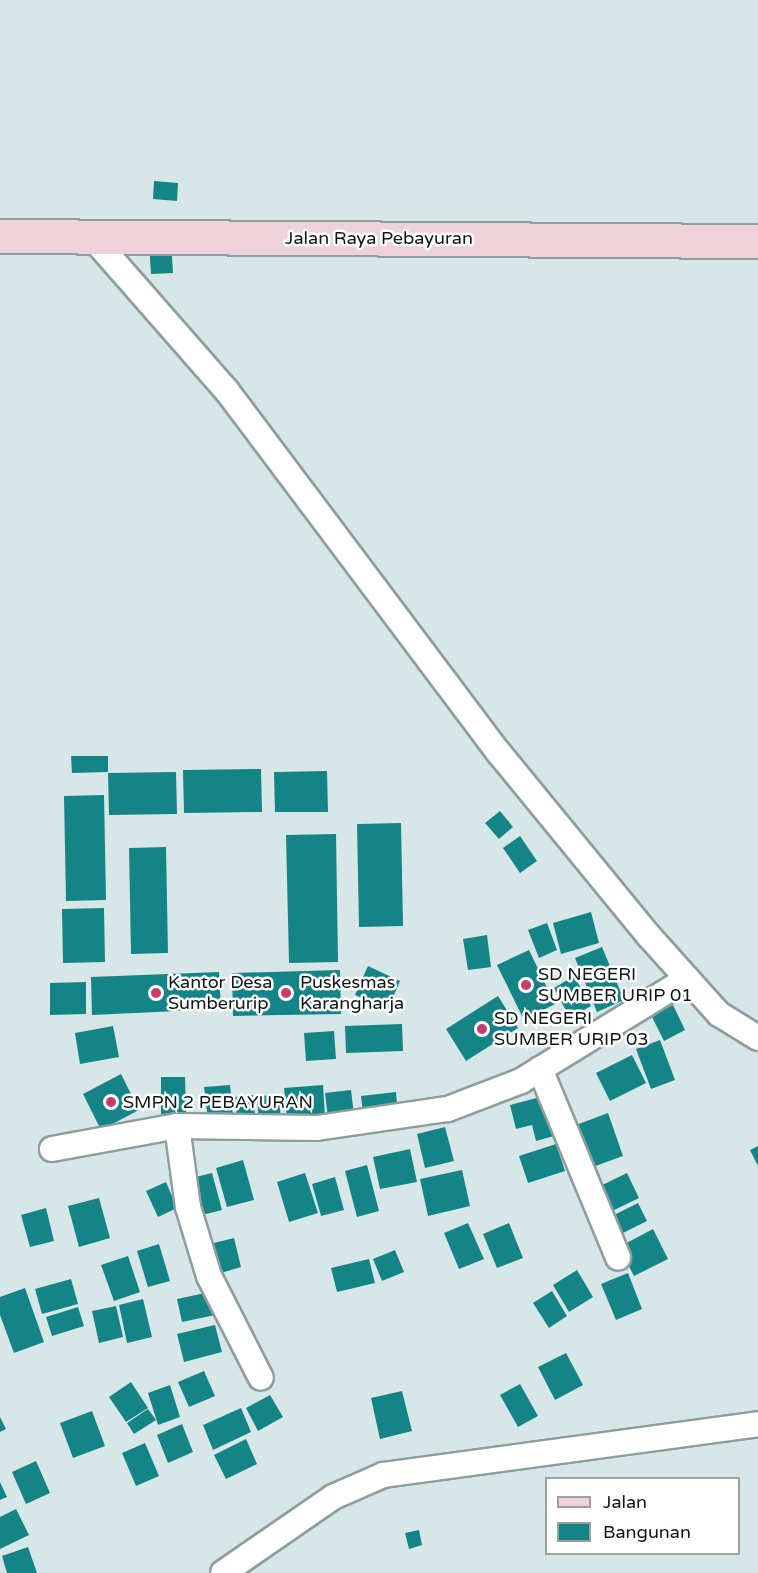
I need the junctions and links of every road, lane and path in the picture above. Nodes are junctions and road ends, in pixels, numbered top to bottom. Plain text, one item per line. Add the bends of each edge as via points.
1 (0, 236) edge
2 (93, 237) junction
3 (758, 241) edge
4 (687, 979) junction
5 (758, 1038) edge
6 (540, 1069) junction
7 (177, 1126) junction
8 (52, 1149) dead end
9 (618, 1257) dead end
10 (261, 1377) dead end
11 (758, 1424) edge
12 (223, 1573) edge

1 - 2 main road, Jalan Raya Pebayuran
2 - 3 main road, Jalan Raya Pebayuran
2 - 4 street via 227,391 499,753
4 - 5 street via 719,1014
4 - 6 street
6 - 7 street via 473,1103 448,1110 317,1128
6 - 9 street
7 - 8 street
7 - 10 street via 186,1199 209,1276
11 - 12 street via 383,1475 333,1497

